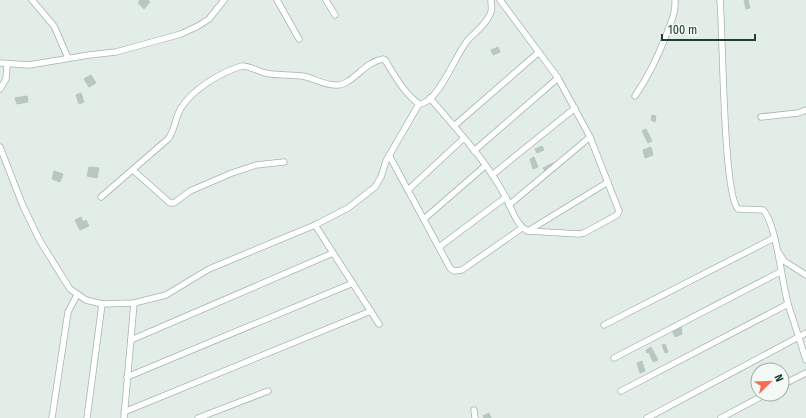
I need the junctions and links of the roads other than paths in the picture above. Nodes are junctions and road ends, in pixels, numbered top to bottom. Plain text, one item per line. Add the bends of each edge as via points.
1 (32, 0) edge
2 (224, 0) edge
3 (277, 0) edge
4 (326, 0) edge
5 (491, 0) edge
6 (500, 0) edge
7 (676, 0) edge
8 (720, 0) edge
9 (335, 16) dead end
10 (299, 39) dead end
11 (539, 52) junction
12 (68, 58) junction
13 (0, 63) edge
14 (6, 65) junction
15 (558, 78) junction
16 (0, 89) edge
17 (635, 96) dead end
18 (430, 98) junction
19 (418, 104) junction
20 (575, 108) junction
21 (806, 110) edge
22 (761, 117) dead end
23 (454, 126) junction
24 (590, 137) junction
25 (464, 138) junction
26 (0, 147) edge
27 (474, 151) junction
28 (390, 155) junction
29 (284, 162) dead end
30 (485, 166) junction
31 (133, 170) junction
32 (492, 176) junction
33 (608, 182) junction
34 (408, 190) junction
35 (101, 197) dead end
36 (506, 197) junction
37 (509, 205) junction
38 (424, 219) junction
39 (315, 225) junction
40 (525, 229) junction
41 (774, 238) junction
42 (439, 247) junction
43 (776, 250) junction
44 (333, 254) junction
45 (780, 272) junction
46 (806, 275) edge
47 (353, 283) junction
48 (77, 295) junction
49 (134, 303) junction
50 (102, 304) junction
51 (788, 304) junction
52 (371, 312) junction
53 (379, 324) dead end
54 (604, 325) dead end
55 (806, 333) edge
56 (799, 337) junction
57 (131, 340) junction
58 (614, 358) dead end
59 (806, 360) edge
60 (806, 372) edge
61 (127, 377) junction
62 (790, 381) edge
63 (268, 391) dead end
64 (621, 391) dead end
65 (751, 402) edge
66 (474, 410) dead end
67 (124, 415) edge
68 (52, 418) edge
69 (87, 418) edge
70 (198, 418) edge
71 (475, 418) edge
72 (647, 418) edge
73 (721, 418) edge

1 - 12 street via 54,26
2 - 12 street via 209,19 181,34 116,52
3 - 10 street
4 - 9 street
5 - 18 street via 492,11 487,21 468,41 452,63 444,81
6 - 11 street
7 - 17 street via 662,50
8 - 41 street via 727,163 733,202 738,209 762,210 767,214
11 - 15 street
11 - 23 street
12 - 14 street via 29,65
13 - 14 street
14 - 16 street via 6,79
15 - 20 street
15 - 27 street
18 - 19 street via 423,104
18 - 23 street
19 - 28 street
19 - 31 street via 382,59 370,64 348,82 339,85 242,66 204,86 186,101 171,135
20 - 24 street
20 - 32 street
21 - 22 street
23 - 25 street
24 - 33 street
24 - 37 street
25 - 27 street
25 - 34 street
26 - 48 street via 40,241 63,280
27 - 30 street
28 - 34 street
28 - 39 street via 375,187 348,208
29 - 31 street via 256,165 217,178 190,191 174,203 170,203
30 - 32 street
30 - 38 street
31 - 35 street
32 - 36 street
33 - 40 street
33 - 40 street via 619,211 617,216 584,233
34 - 38 street
36 - 37 street
36 - 42 street
37 - 40 street
38 - 42 street
39 - 44 street
39 - 49 street via 210,269 166,295
40 - 42 street via 458,271 450,268
41 - 43 street
41 - 54 street
43 - 45 street
43 - 46 street via 784,261
44 - 47 street
44 - 57 street
45 - 51 street
45 - 58 street
47 - 52 street
47 - 61 street
48 - 50 street
48 - 68 street via 68,312
49 - 50 street
49 - 57 street
50 - 69 street
51 - 56 street
51 - 64 street
52 - 53 street
52 - 67 street
55 - 56 street
56 - 59 street
56 - 72 street
57 - 61 street
60 - 62 street
61 - 67 street
63 - 70 street
65 - 73 street
66 - 71 street

